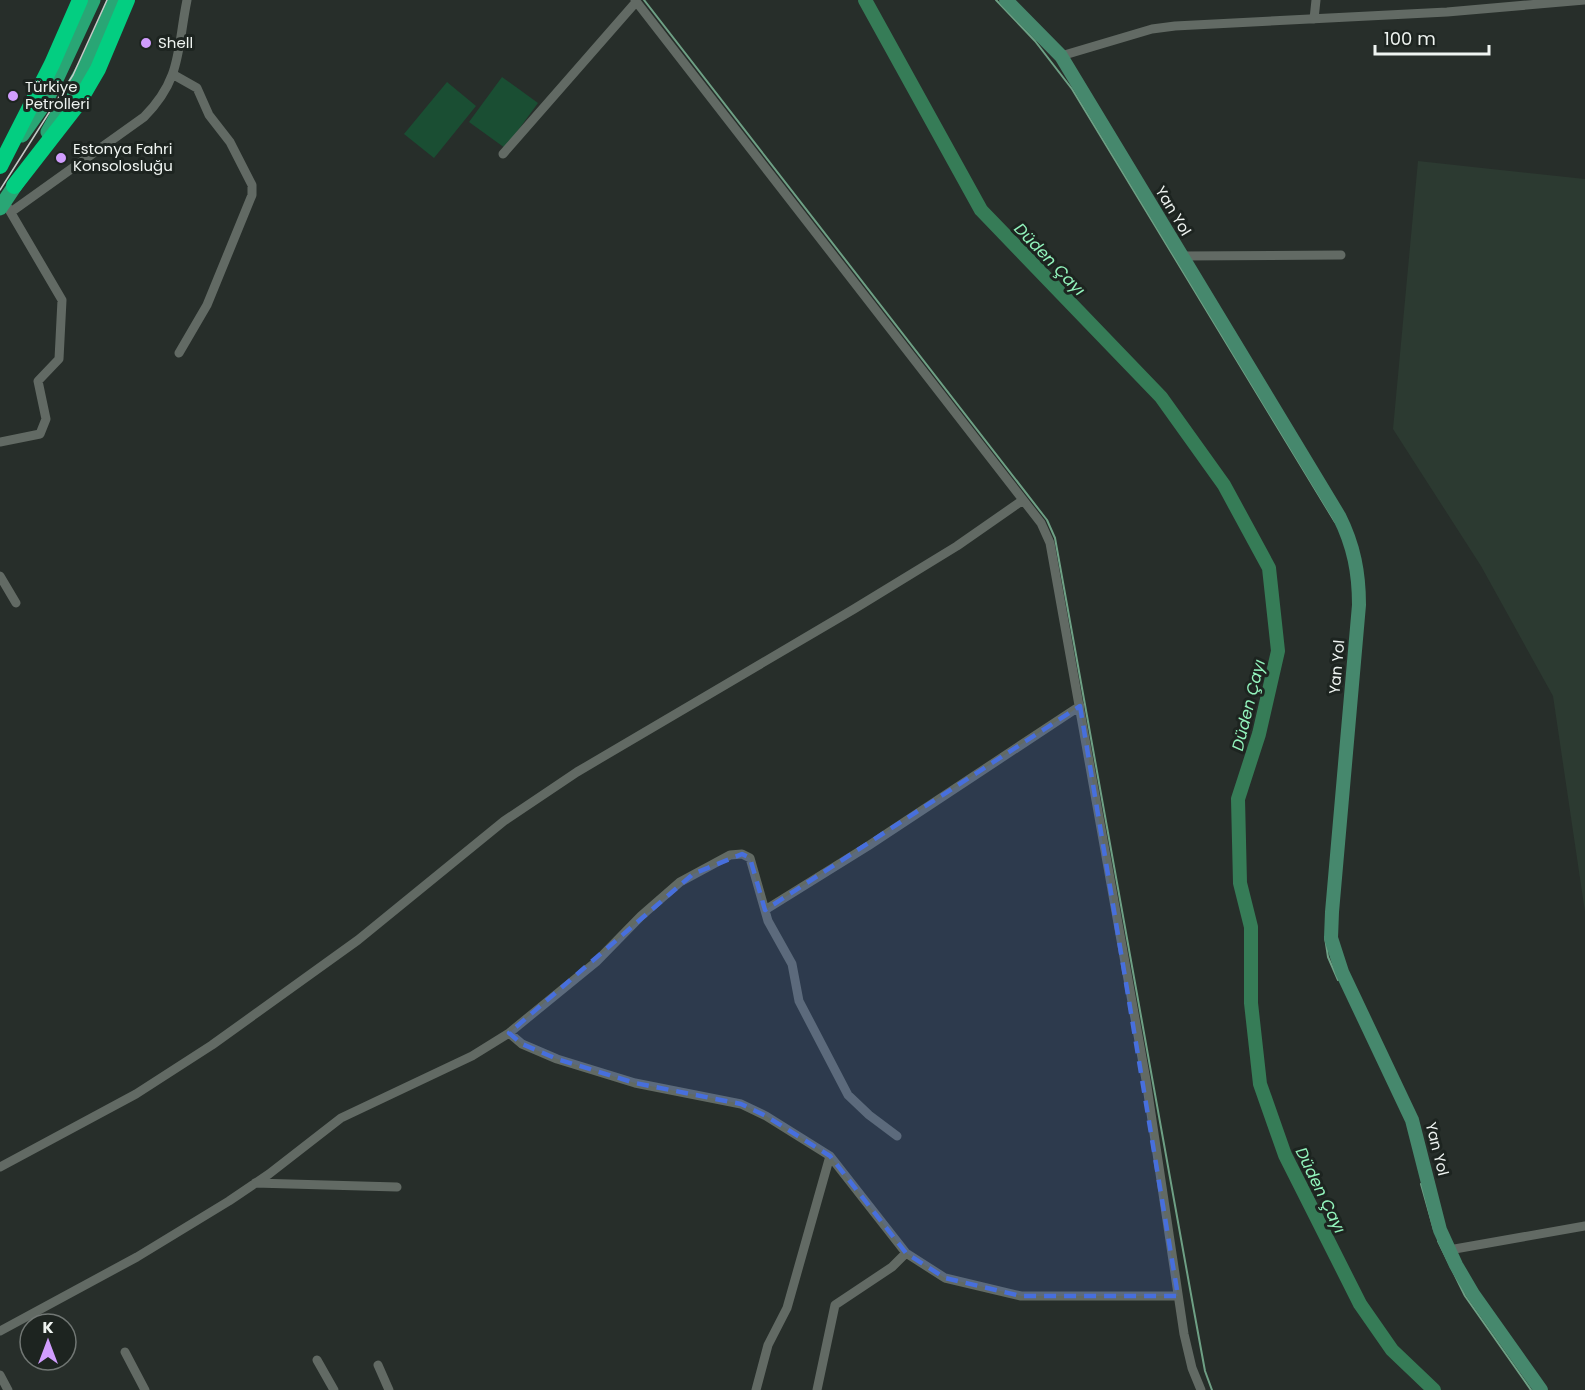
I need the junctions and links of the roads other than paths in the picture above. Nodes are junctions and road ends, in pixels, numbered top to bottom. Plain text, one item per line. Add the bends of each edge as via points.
1 (80, 0) edge
2 (93, 0) edge
3 (115, 0) edge
4 (127, 0) edge
5 (187, 0) edge
6 (1006, 0) edge
7 (1316, 0) edge
8 (1585, 0) edge
9 (635, 1) edge
10 (1314, 19) junction
11 (1061, 56) junction
12 (174, 75) junction
13 (503, 154) dead end
14 (0, 167) edge
15 (14, 186) junction
16 (5, 207) edge
17 (1341, 255) dead end
18 (1181, 256) junction
19 (179, 353) dead end
20 (0, 442) edge
21 (1023, 500) junction
22 (0, 576) edge
23 (16, 603) dead end
24 (1080, 706) junction
25 (765, 909) junction
26 (509, 1033) junction
27 (897, 1136) dead end
28 (830, 1156) junction
29 (0, 1167) edge
30 (255, 1183) junction
31 (397, 1187) dead end
32 (1585, 1226) edge
33 (1449, 1250) junction
34 (906, 1253) junction
35 (1178, 1296) junction
36 (0, 1331) edge
37 (125, 1352) dead end
38 (317, 1360) dead end
39 (378, 1365) dead end
40 (0, 1376) edge
41 (8, 1390) edge
42 (145, 1390) edge
43 (334, 1390) edge
44 (389, 1390) edge
45 (756, 1390) edge
46 (817, 1390) edge
47 (1201, 1390) edge
48 (1540, 1390) edge

1 - 14 highway
2 - 14 main road via 46,101
3 - 15 main road via 88,62
4 - 15 highway via 98,69 77,105
5 - 12 street
6 - 11 street, Yan Yol
7 - 10 street
8 - 10 street via 1518,8
9 - 13 street
9 - 21 street
10 - 11 street via 1152,29
11 - 18 street, Yan Yol
12 - 16 street via 163,99 144,117
12 - 19 street via 197,88 252,185 252,195 207,305
15 - 16 main road
16 - 20 street via 62,300 62,345 59,359 38,381 46,419 40,434
17 - 18 street
18 - 33 street, Yan Yol via 1339,516 1352,544 1359,605 1331,938 1342,972 1412,1119 1440,1230
21 - 24 street via 1041,523 1050,543
21 - 29 street via 854,609 577,772 504,821 358,940 212,1045 136,1094
22 - 23 street
24 - 25 street
24 - 35 street via 1146,1080
25 - 26 street via 750,858 729,855 665,894 596,962
25 - 27 street via 792,964 799,1001 848,1095
26 - 28 street via 522,1044 586,1068 669,1091 741,1104
26 - 30 street via 472,1056 341,1118
28 - 34 street
28 - 45 street via 787,1308 768,1345
30 - 31 street
30 - 36 street via 137,1257
32 - 33 street
33 - 48 street, Yan Yol via 1473,1294
34 - 35 street via 945,1278 1007,1294
34 - 46 street via 836,1305
35 - 47 street via 1192,1368
37 - 42 street
38 - 43 street
39 - 44 street
40 - 41 street

